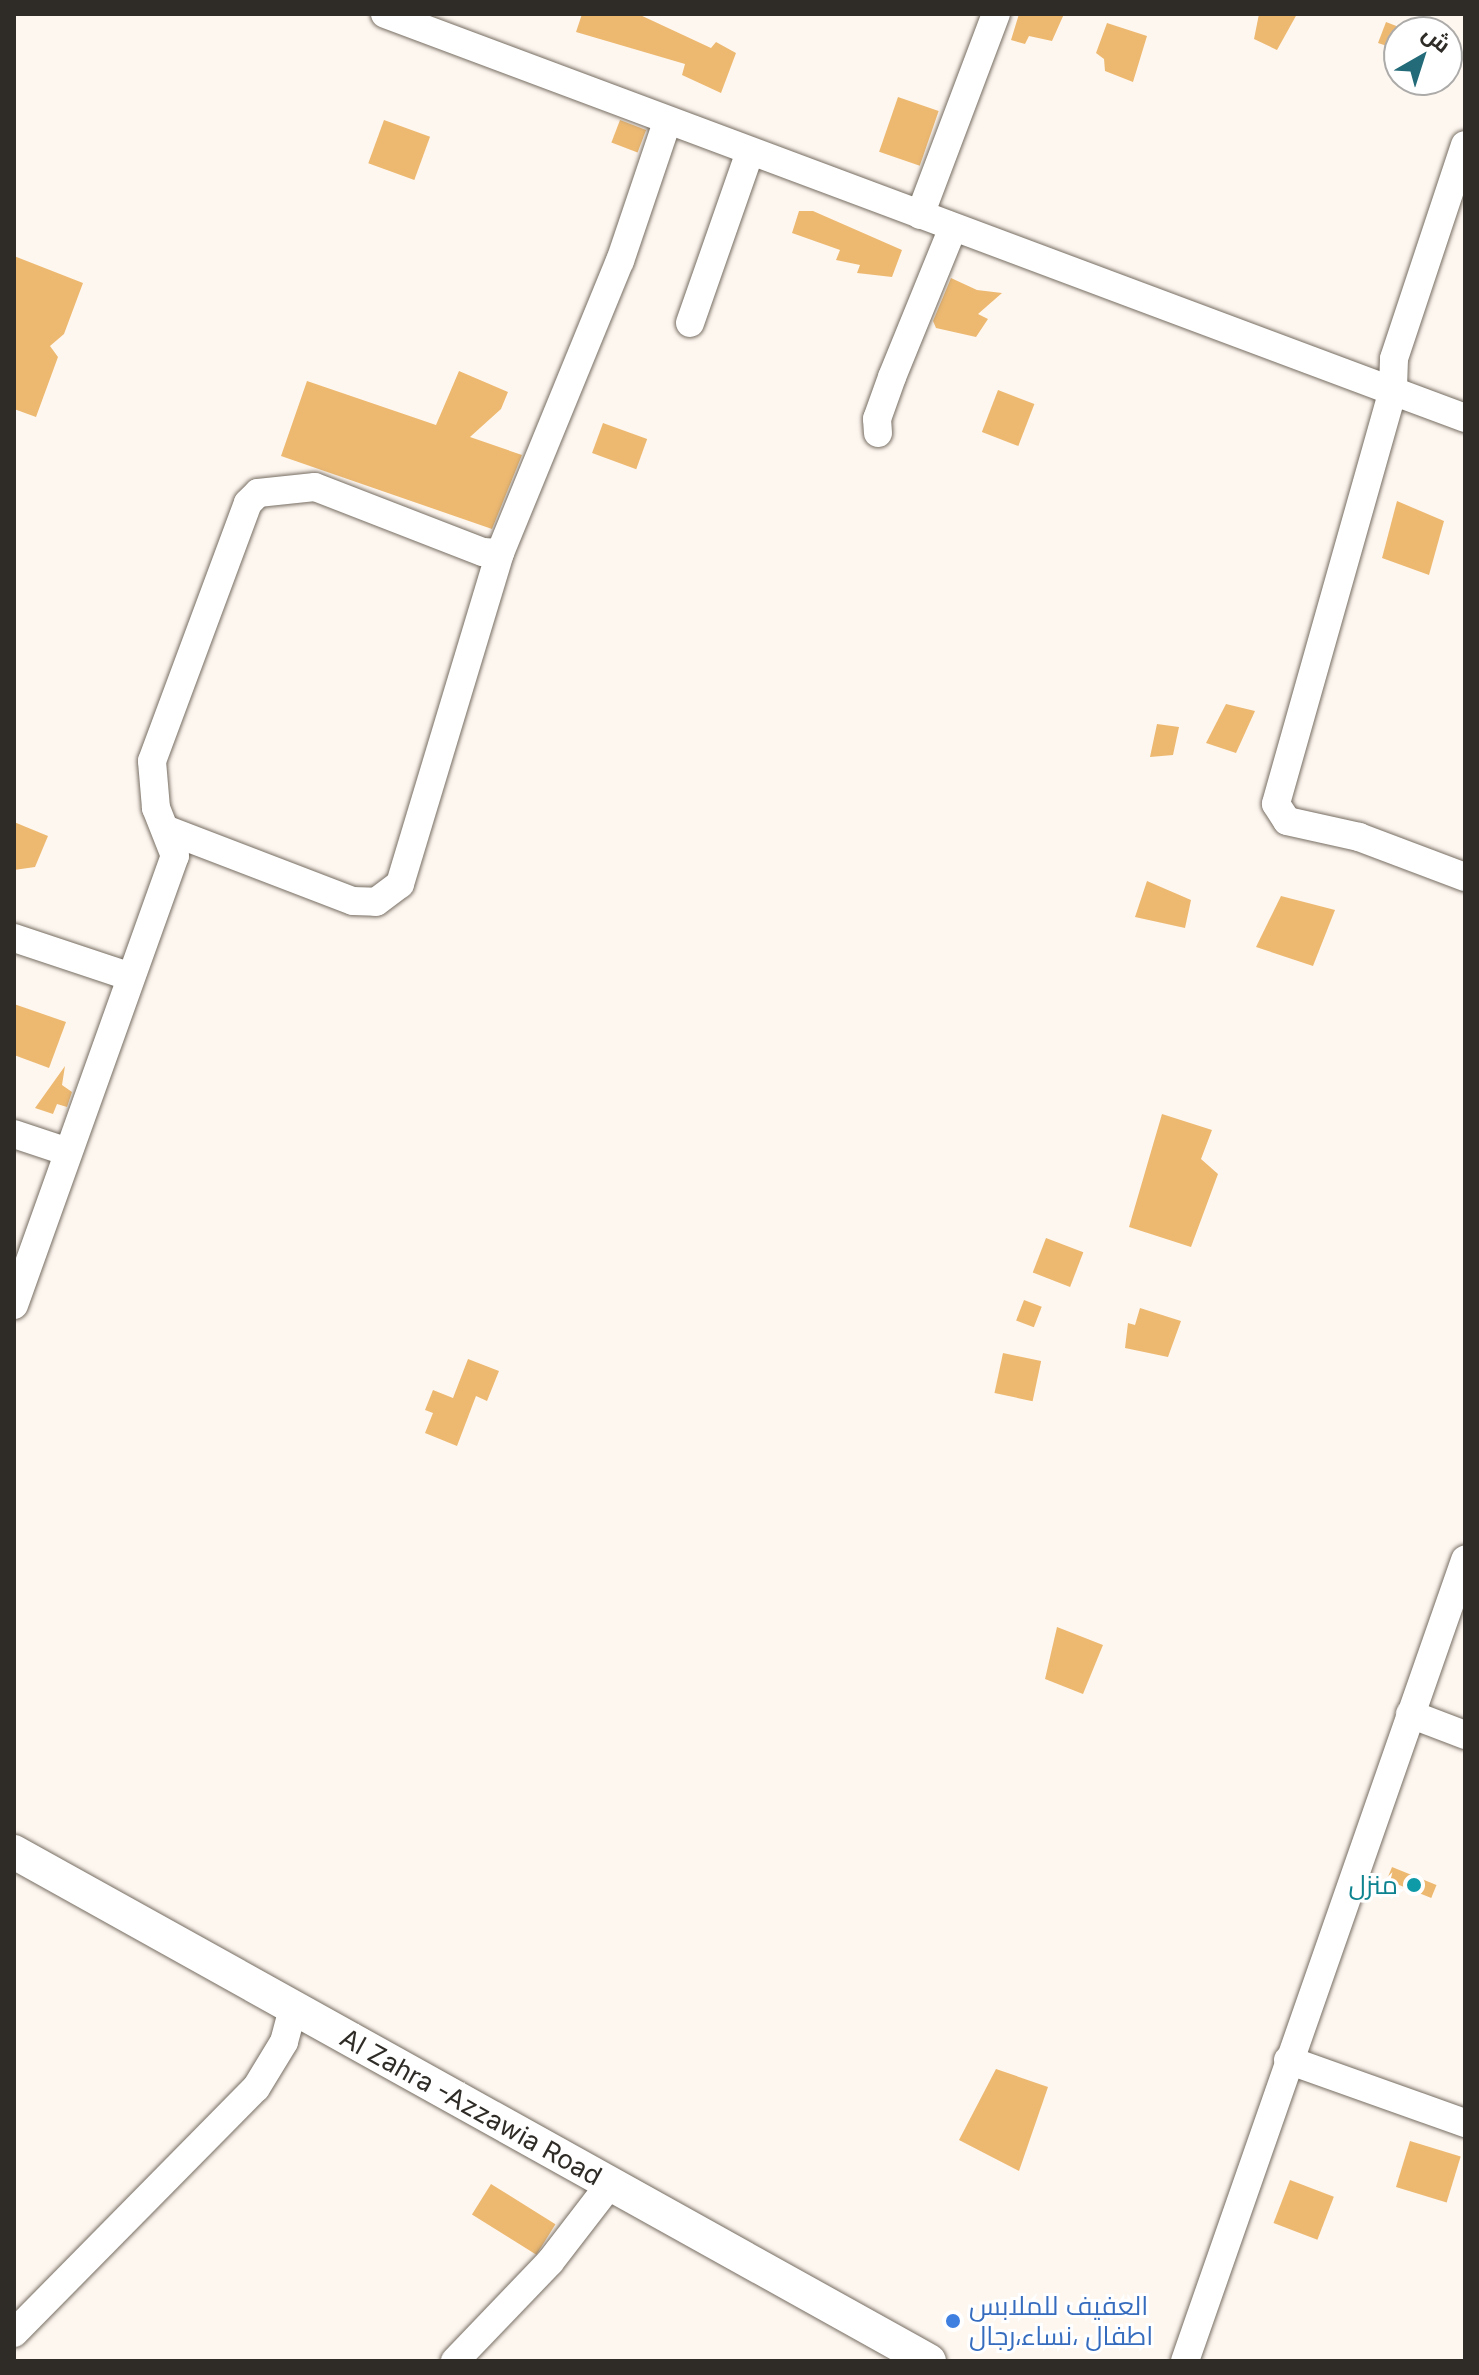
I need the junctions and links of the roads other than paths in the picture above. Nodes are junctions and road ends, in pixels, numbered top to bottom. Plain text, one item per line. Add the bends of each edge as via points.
1 (385, 14) edge
2 (996, 14) edge
3 (667, 122) junction
4 (1465, 145) edge
5 (750, 152) junction
6 (920, 215) junction
7 (952, 230) junction
8 (690, 323) dead end
9 (1393, 390) junction
10 (1465, 418) edge
11 (878, 433) dead end
12 (500, 553) junction
13 (165, 829) junction
14 (1465, 877) edge
15 (14, 938) edge
16 (131, 977) junction
17 (14, 1134) edge
18 (68, 1152) junction
19 (14, 1305) edge
20 (1465, 1560) edge
21 (1410, 1714) junction
22 (1465, 1735) edge
23 (14, 1852) edge
24 (293, 2009) junction
25 (1288, 2060) junction
26 (1465, 2123) edge
27 (610, 2184) junction
28 (14, 2333) edge
29 (888, 2352) edge
30 (455, 2361) edge
31 (929, 2361) edge
32 (1185, 2361) edge

1 - 3 street
2 - 6 street
3 - 5 street
3 - 12 street via 620,261
4 - 9 street via 1394,359
5 - 6 street
5 - 8 street
6 - 7 street
7 - 9 street
7 - 11 street via 892,377 877,419
9 - 10 street
9 - 14 street via 1276,804 1287,821 1359,837
12 - 13 street via 400,884 376,902 353,901
12 - 13 street via 483,552 315,487 258,493 244,513 152,761 156,808
13 - 16 street via 175,856
15 - 16 street
16 - 18 street
17 - 18 street
18 - 19 street
20 - 21 street
21 - 22 street
21 - 25 street
23 - 24 main road, Al Zahra -Azzawia Road
24 - 27 main road, Al Zahra -Azzawia Road
24 - 28 street via 284,2042 256,2088
25 - 26 street
25 - 32 street
27 - 29 main road, Al Zahra -Azzawia Road
27 - 30 street via 550,2262
29 - 31 main road, Al Zahra -Azzawia Road

